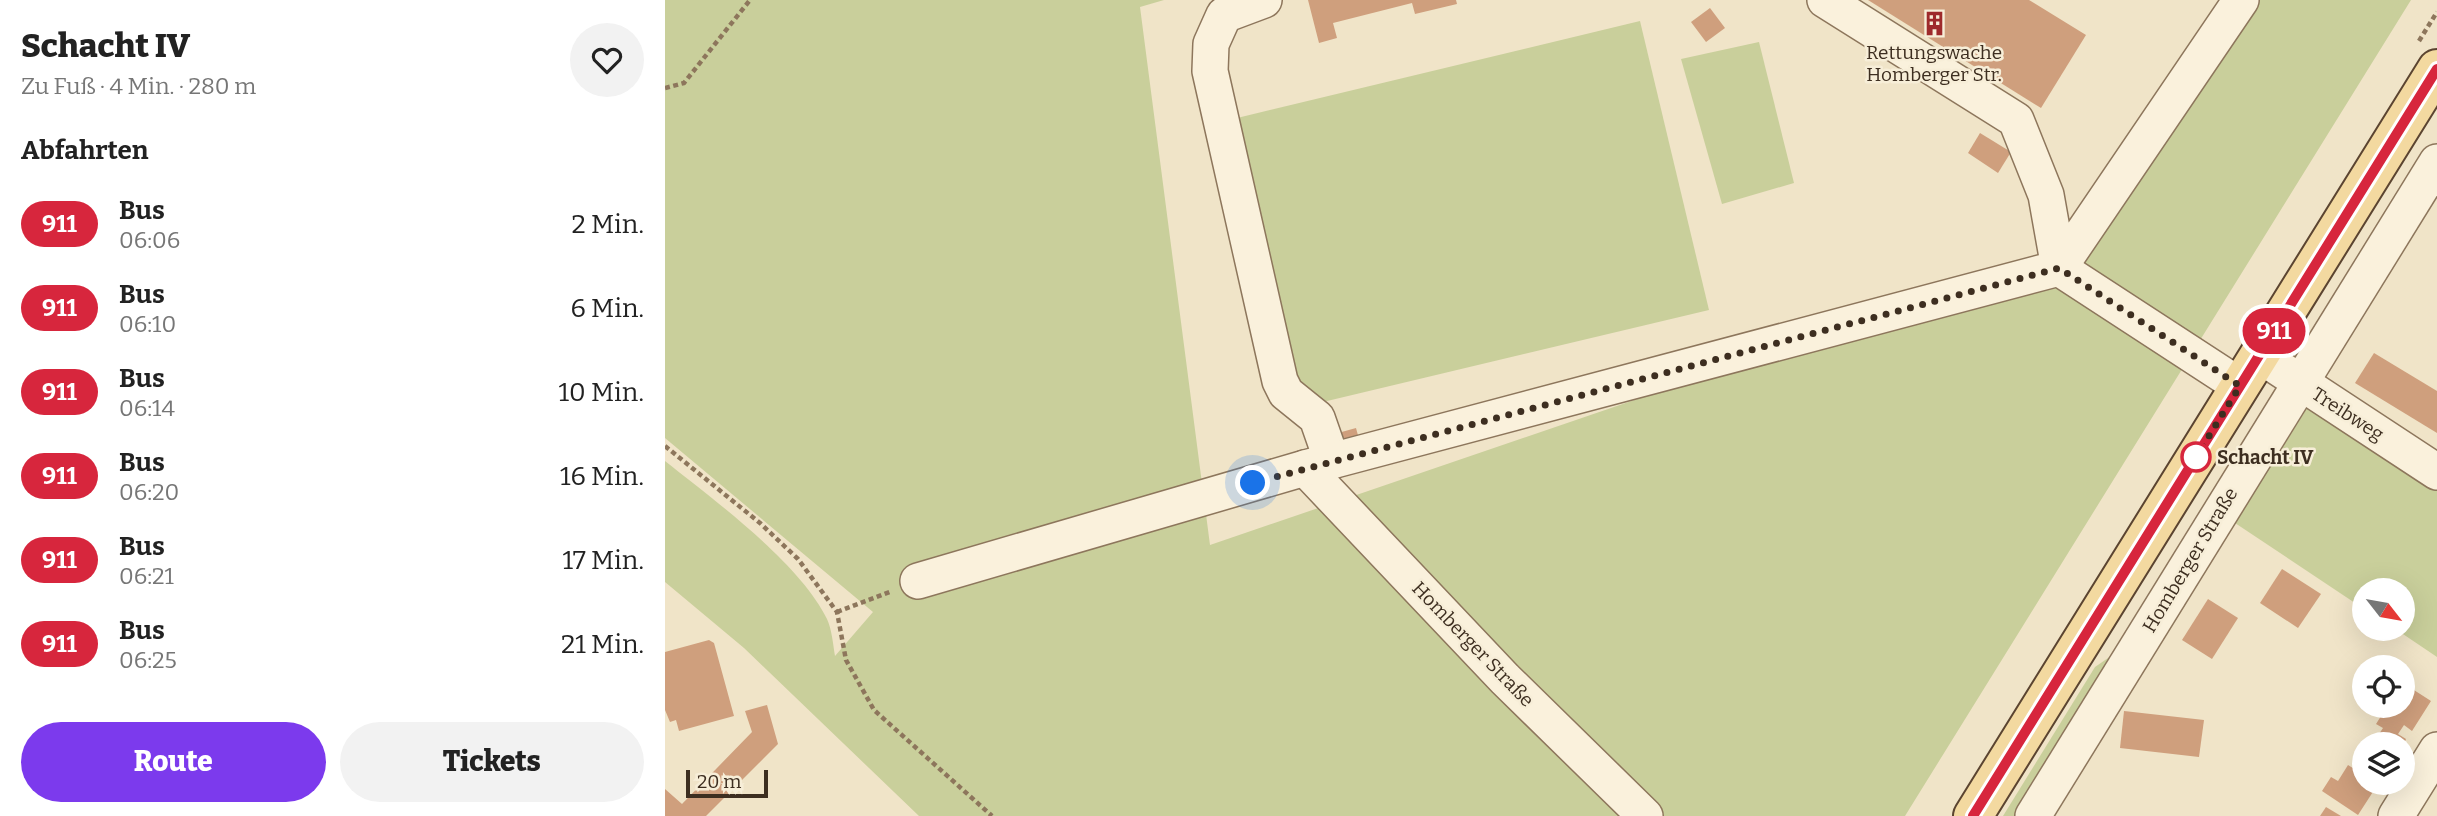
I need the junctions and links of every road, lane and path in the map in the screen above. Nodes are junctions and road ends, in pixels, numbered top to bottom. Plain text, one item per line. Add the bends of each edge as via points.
1 (750, 0) edge
2 (1264, 0) edge
3 (1825, 0) edge
4 (2241, 0) edge
5 (2437, 69) edge
6 (665, 88) edge
7 (2437, 162) edge
8 (2059, 268) junction
9 (2249, 371) junction
10 (2299, 382) junction
11 (665, 446) edge
12 (1318, 465) junction
13 (2437, 472) edge
14 (918, 581) joint
15 (837, 612) junction
16 (2437, 750) edge
17 (992, 816) edge
18 (1645, 816) edge
19 (1973, 816) edge
20 (2033, 816) edge
21 (2396, 816) edge

1 - 6 path via 684,83
2 - 12 street via 1224,15 1212,44 1210,71 1280,381 1286,393 1317,418
3 - 8 street via 2016,120 2046,195
4 - 8 street
5 - 9 main road
7 - 10 street, Homberger Straße
8 - 9 street
8 - 12 street
9 - 10 street, Treibweg
9 - 19 main road
10 - 13 street, Treibweg
10 - 20 street, Homberger Straße
11 - 15 path via 798,559
12 - 14 street
12 - 18 street, Homberger Straße via 1506,679
14 - 15 path
15 - 17 path via 846,660 874,710
16 - 21 street

